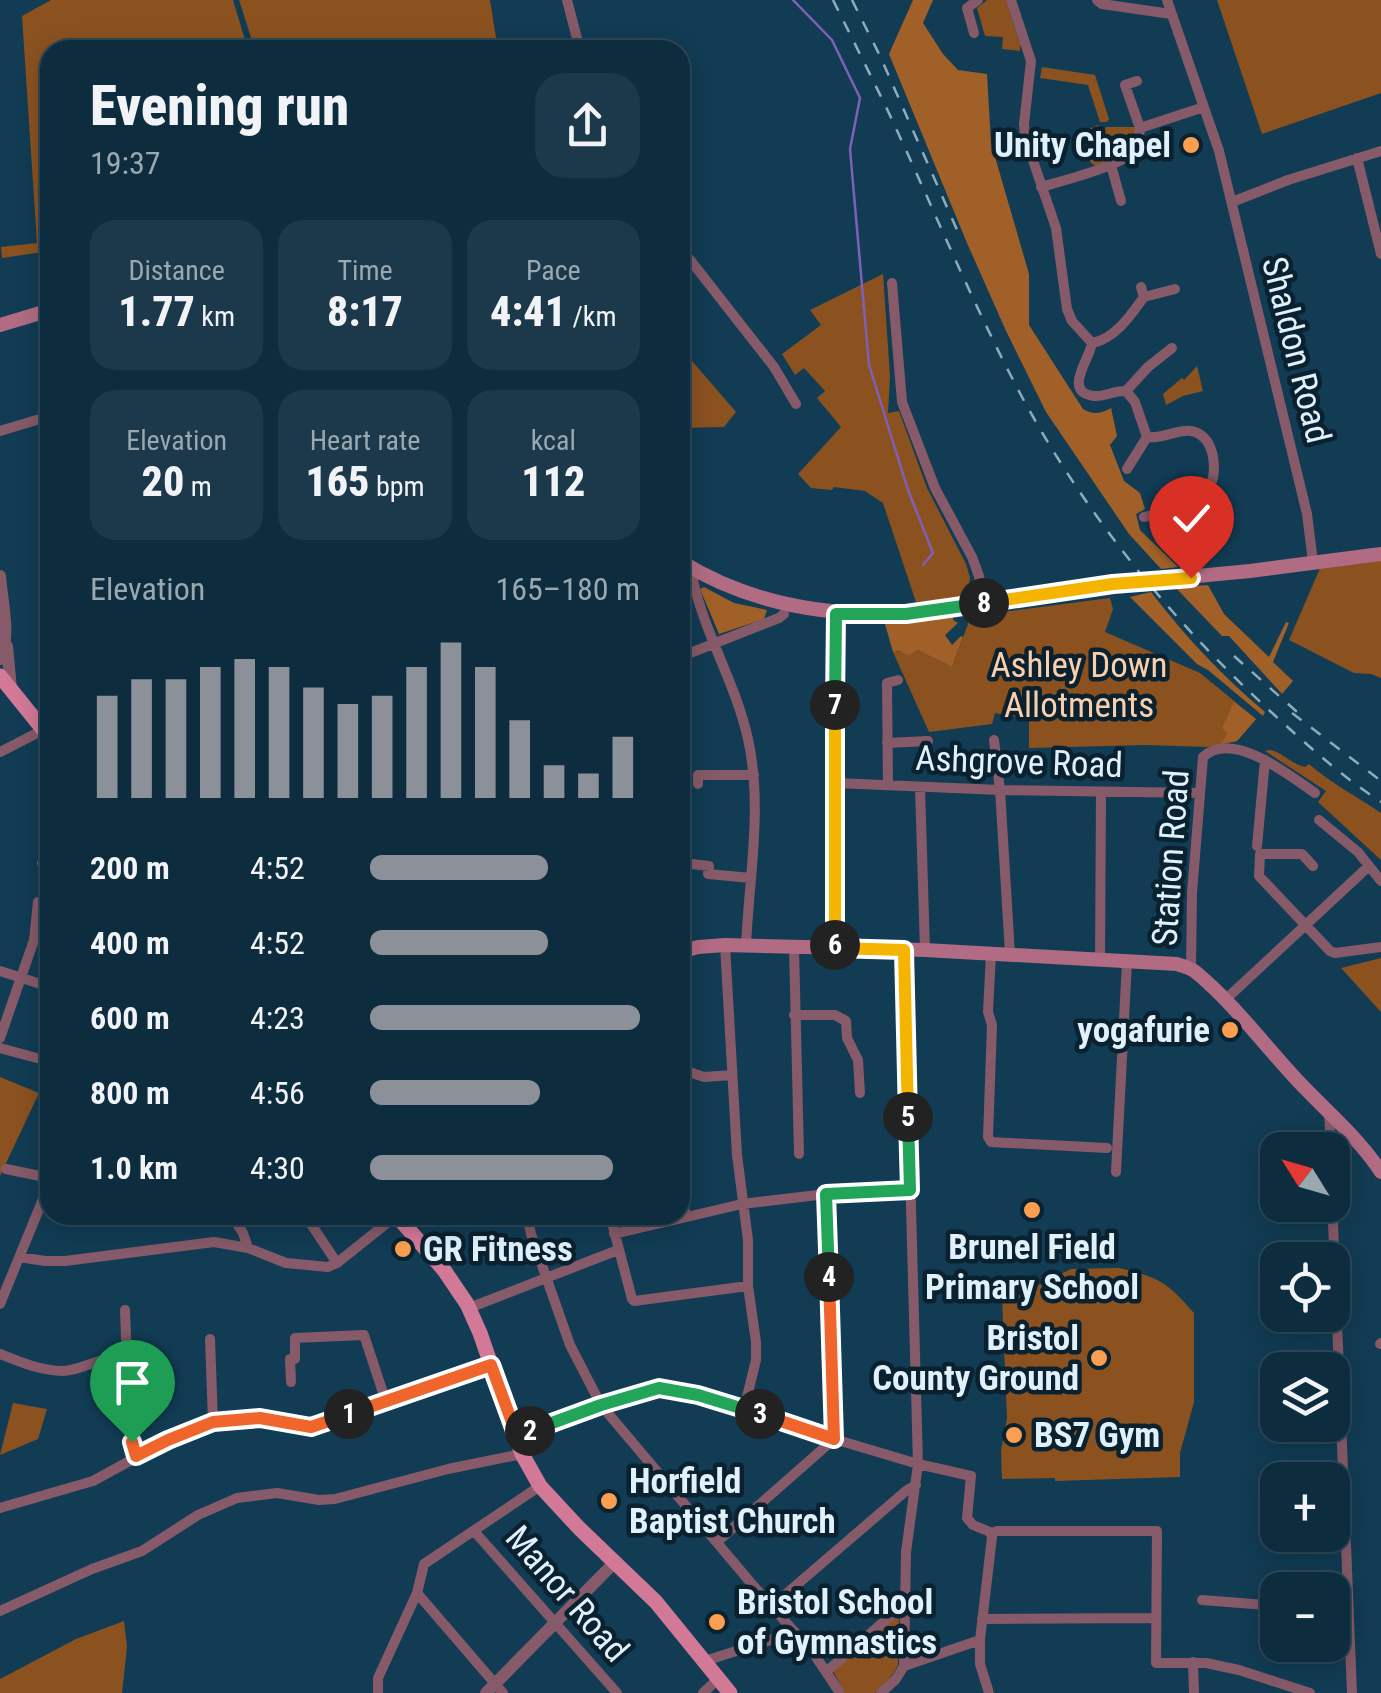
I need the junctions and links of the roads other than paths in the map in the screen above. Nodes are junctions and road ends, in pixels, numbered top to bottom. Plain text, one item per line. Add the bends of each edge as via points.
1 (567, 0) edge
2 (978, 0) edge
3 (1011, 0) edge
4 (1097, 0) edge
5 (1167, 0) edge
6 (1172, 14) junction
7 (974, 33) dead end
8 (577, 40) edge
9 (1137, 81) dead end
10 (1204, 107) junction
11 (1140, 128) junction
12 (1381, 151) edge
13 (1357, 158) junction
14 (1111, 165) junction
15 (1041, 187) junction
16 (1121, 200) dead end
17 (1232, 202) junction
18 (1380, 248) edge
19 (690, 260) edge
20 (892, 283) dead end
21 (1175, 290) dead end
22 (40, 313) edge
23 (0, 325) edge
24 (1092, 343) junction
25 (1172, 348) dead end
26 (1126, 391) junction
27 (796, 404) dead end
28 (40, 419) edge
29 (0, 430) edge
30 (1148, 437) junction
31 (1127, 468) dead end
32 (1148, 513) dead end
33 (1381, 554) edge
34 (1313, 562) junction
35 (690, 566) edge
36 (0, 576) edge
37 (693, 580) dead end
38 (983, 604) junction
39 (784, 614) dead end
40 (836, 614) junction
41 (3, 642) edge
42 (715, 644) junction
43 (690, 653) edge
44 (0, 660) edge
45 (0, 676) edge
46 (898, 680) dead end
47 (12, 690) junction
48 (40, 725) edge
49 (40, 738) edge
50 (994, 740) dead end
51 (928, 741) dead end
52 (888, 742) junction
53 (0, 752) edge
54 (1266, 760) junction
55 (754, 775) junction
56 (836, 782) junction
57 (698, 784) dead end
58 (888, 786) junction
59 (920, 787) junction
60 (1000, 790) junction
61 (1101, 793) junction
62 (1200, 793) junction
63 (1315, 793) dead end
64 (1319, 820) dead end
65 (1257, 846) dead end
66 (692, 864) dead end
67 (1313, 866) dead end
68 (1369, 866) junction
69 (751, 878) junction
70 (1381, 881) edge
71 (38, 902) dead end
72 (1304, 925) junction
73 (725, 945) junction
74 (746, 946) junction
75 (794, 947) junction
76 (1381, 947) edge
77 (835, 948) junction
78 (690, 949) edge
79 (904, 950) junction
80 (925, 950) junction
81 (991, 954) junction
82 (1010, 954) junction
83 (1100, 960) junction
84 (1127, 962) junction
85 (1190, 968) junction
86 (0, 972) edge
87 (21, 978) junction
88 (40, 984) edge
89 (1225, 1000) junction
90 (794, 1016) junction
91 (0, 1038) edge
92 (0, 1048) edge
93 (40, 1059) edge
94 (690, 1072) edge
95 (732, 1075) junction
96 (860, 1092) dead end
97 (1329, 1112) junction
98 (1330, 1132) edge
99 (1107, 1148) dead end
100 (1374, 1148) edge
101 (799, 1154) dead end
102 (6, 1168) dead end
103 (1116, 1172) dead end
104 (1381, 1172) edge
105 (40, 1177) edge
106 (910, 1190) junction
107 (826, 1194) junction
108 (742, 1204) junction
109 (40, 1205) edge
110 (690, 1215) edge
111 (1333, 1222) edge
112 (237, 1225) edge
113 (312, 1225) edge
114 (384, 1225) edge
115 (405, 1225) edge
116 (529, 1225) edge
117 (612, 1225) edge
118 (650, 1225) edge
119 (614, 1234) junction
120 (248, 1248) junction
121 (618, 1250) junction
122 (19, 1257) junction
123 (337, 1263) junction
124 (546, 1279) junction
125 (748, 1286) junction
126 (0, 1304) edge
127 (470, 1308) junction
128 (125, 1310) dead end
129 (210, 1338) dead end
130 (0, 1354) edge
131 (128, 1364) junction
132 (491, 1365) junction
133 (290, 1382) dead end
134 (386, 1402) junction
135 (601, 1405) junction
136 (744, 1409) junction
137 (213, 1422) junction
138 (517, 1436) junction
139 (834, 1439) junction
140 (522, 1454) junction
141 (136, 1456) junction
142 (918, 1464) junction
143 (540, 1486) junction
144 (916, 1486) junction
145 (0, 1508) edge
146 (474, 1531) junction
147 (991, 1534) junction
148 (718, 1542) junction
149 (616, 1562) junction
150 (1347, 1572) edge
151 (417, 1593) junction
152 (1202, 1600) dead end
153 (904, 1605) junction
154 (1260, 1605) edge
155 (772, 1606) junction
156 (0, 1611) edge
157 (1156, 1618) junction
158 (982, 1619) junction
159 (555, 1622) junction
160 (795, 1632) junction
161 (1350, 1639) edge
162 (980, 1640) junction
163 (705, 1661) junction
164 (1192, 1662) junction
165 (904, 1666) junction
166 (827, 1672) junction
167 (718, 1679) junction
168 (495, 1690) edge
169 (376, 1693) edge
170 (618, 1693) edge
171 (703, 1693) edge
172 (730, 1693) edge
173 (840, 1693) edge
174 (881, 1693) edge
175 (989, 1693) edge
176 (1194, 1693) edge
177 (1310, 1693) edge
178 (1352, 1693) edge

1 - 8 street
2 - 7 street via 967,8
3 - 15 street via 1031,61 1024,130
4 - 6 street
5 - 6 street, Shaldon Road
6 - 10 street, Shaldon Road
9 - 11 street via 1125,86
10 - 11 street
10 - 17 street, Shaldon Road
11 - 14 street via 1135,150
12 - 13 street
13 - 17 street
13 - 18 street
14 - 15 street
14 - 16 street
15 - 24 street via 1056,228 1067,309
17 - 34 street, Shaldon Road
19 - 27 street
20 - 38 street via 902,402 972,557
21 - 24 street via 1142,292 1116,330
22 - 23 main road
24 - 26 street via 1078,384 1090,396
25 - 26 street
26 - 30 street
28 - 29 street
30 - 31 street
30 - 32 street via 1195,432 1210,446 1214,464 1212,482 1198,501
33 - 34 main road
34 - 38 main road
35 - 40 main road via 761,599
36 - 41 street
37 - 42 street
38 - 40 main road
39 - 42 street
40 - 56 street
41 - 44 street
41 - 47 street
42 - 43 street
42 - 55 street via 737,699
45 - 47 main road
46 - 52 street via 887,683
47 - 48 main road
49 - 53 street
50 - 60 street
51 - 52 street
52 - 58 street
54 - 62 street, Station Road via 1212,750 1201,762
54 - 63 street, Station Road
54 - 65 street
55 - 57 street via 698,776
55 - 69 street
56 - 58 street, Ashgrove Road
56 - 77 street
58 - 59 street, Ashgrove Road
59 - 60 street, Ashgrove Road
59 - 80 street
60 - 61 street, Ashgrove Road
60 - 82 street
61 - 62 street, Ashgrove Road
61 - 83 street
62 - 85 street, Station Road
64 - 68 street
66 - 69 street via 709,866 708,874
67 - 72 street via 1302,854 1260,854 1259,876
68 - 70 street
68 - 72 street
69 - 74 street
71 - 87 street
72 - 76 street via 1332,952
72 - 89 street
73 - 74 main road
73 - 78 main road
73 - 95 street
74 - 75 main road
75 - 77 main road
75 - 90 street
77 - 79 main road
79 - 80 main road
79 - 106 street
80 - 81 main road
81 - 82 main road
81 - 99 street via 988,1137
82 - 83 main road
83 - 84 main road
84 - 85 main road
84 - 103 street
85 - 89 main road
86 - 87 street
87 - 88 street
87 - 91 street
89 - 97 main road
90 - 96 street via 835,1015 846,1022
90 - 101 street
92 - 93 street
94 - 95 street
95 - 108 street
97 - 98 street
97 - 100 main road
100 - 104 main road
102 - 105 street
106 - 107 street
106 - 142 street
107 - 108 street
107 - 139 street
108 - 110 street
108 - 125 street
109 - 122 street
111 - 150 street
112 - 120 street
113 - 123 street
114 - 123 street
115 - 127 main road
116 - 124 street
117 - 119 street
118 - 119 street
119 - 121 street
120 - 122 street via 203,1242 65,1261
120 - 123 street via 286,1263
121 - 124 street
121 - 125 street via 634,1301
122 - 126 street
124 - 127 street
124 - 135 street
125 - 136 street via 756,1360
127 - 132 main road
128 - 131 street
129 - 137 street
130 - 131 street via 68,1371 118,1356
131 - 141 street
132 - 134 street
132 - 138 main road
133 - 134 street via 295,1338 364,1335
134 - 137 street via 311,1427 260,1418
135 - 136 street via 659,1388
135 - 138 street
135 - 148 street
136 - 139 street
137 - 141 street
138 - 140 main road
139 - 142 street
139 - 148 street
140 - 143 main road
140 - 156 street via 335,1500 277,1493 238,1498 142,1551
141 - 145 street via 94,1481
142 - 144 street
142 - 147 street via 971,1476 967,1518
143 - 146 street
143 - 149 main road
144 - 153 street
144 - 155 street
146 - 151 street via 424,1564
146 - 159 street, Manor Road
147 - 157 street via 1157,1531
147 - 158 street
148 - 155 street
149 - 159 street
149 - 163 main road
151 - 168 street
151 - 169 street
152 - 154 street
153 - 165 street
153 - 166 street
155 - 160 street
157 - 158 street
157 - 164 street via 1156,1663
158 - 162 street
159 - 168 street
159 - 170 street, Manor Road
160 - 163 street
160 - 166 street
161 - 178 street
162 - 165 street
162 - 175 street
163 - 167 main road
164 - 176 street
164 - 177 street
165 - 174 street
166 - 173 street
167 - 171 street
167 - 172 main road

